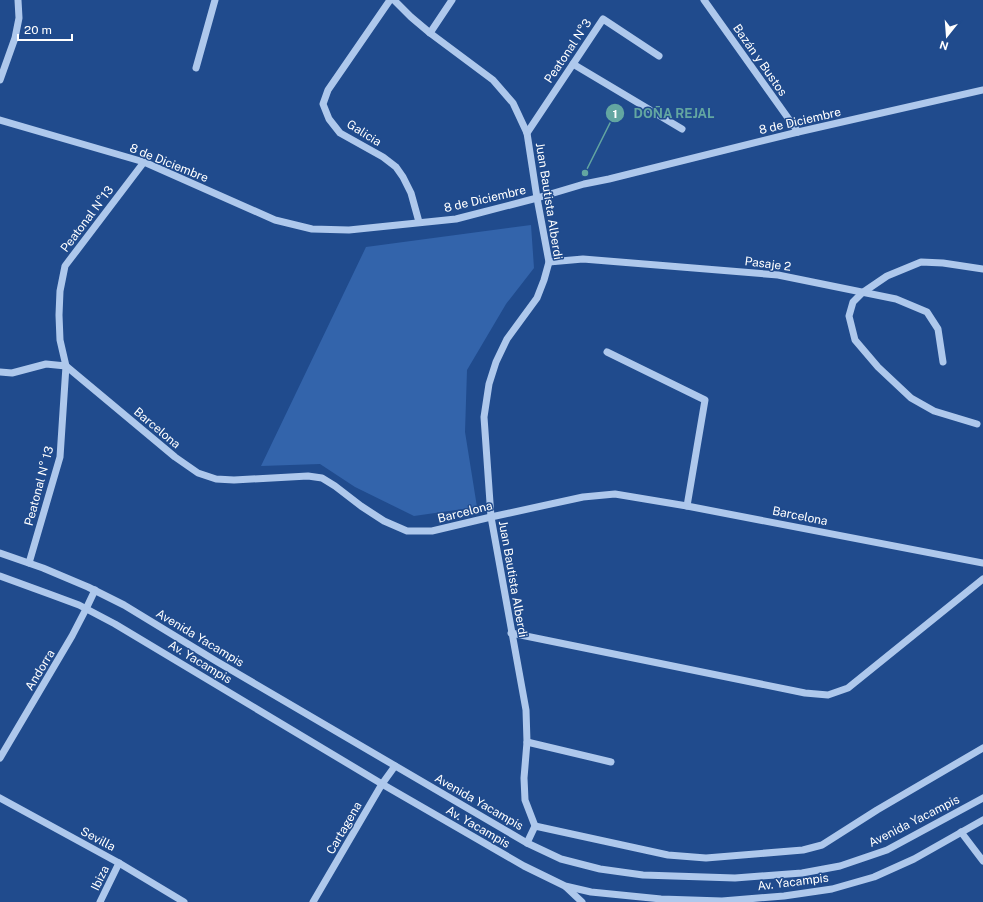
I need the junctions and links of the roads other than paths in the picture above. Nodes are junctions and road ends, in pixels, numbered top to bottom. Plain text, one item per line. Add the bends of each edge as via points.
1 (18, 0) edge
2 (215, 0) edge
3 (390, 0) edge
4 (394, 0) edge
5 (452, 0) edge
6 (704, 0) edge
7 (430, 33) junction
8 (659, 56) dead end
9 (572, 64) junction
10 (196, 68) dead end
11 (0, 80) edge
12 (983, 90) edge
13 (0, 120) edge
14 (682, 129) dead end
15 (798, 132) junction
16 (527, 133) junction
17 (144, 162) junction
18 (537, 198) junction
19 (419, 222) junction
20 (549, 262) junction
21 (983, 269) edge
22 (862, 292) junction
23 (607, 352) dead end
24 (943, 362) dead end
25 (66, 366) junction
26 (0, 372) edge
27 (977, 424) dead end
28 (687, 506) junction
29 (491, 517) junction
30 (0, 553) edge
31 (29, 563) junction
32 (983, 563) edge
33 (0, 576) edge
34 (983, 578) edge
35 (95, 590) junction
36 (86, 609) junction
37 (511, 633) junction
38 (527, 742) junction
39 (983, 748) edge
40 (0, 758) edge
41 (611, 762) dead end
42 (395, 766) junction
43 (382, 784) junction
44 (0, 798) edge
45 (983, 798) edge
46 (983, 820) edge
47 (535, 826) junction
48 (962, 832) junction
49 (527, 843) junction
50 (983, 861) edge
51 (119, 863) junction
52 (565, 886) junction
53 (100, 902) edge
54 (184, 902) edge
55 (313, 902) edge
56 (582, 902) edge

1 - 11 street via 19,18 15,38
2 - 10 street
3 - 19 street, Galicia via 328,90 323,104 329,119 340,133 396,167 411,192
4 - 7 street, Juan Bautista Alberdi
5 - 7 street
6 - 15 street, Bazán y Bustos
7 - 16 street, Juan Bautista Alberdi via 493,80 513,104
8 - 9 street, Peatonal N°3 via 603,19
9 - 14 street
9 - 16 street, Peatonal N°3
12 - 15 street, 8 de Diciembre
13 - 17 street, 8 de Diciembre
15 - 18 street, 8 de Diciembre via 584,184
16 - 18 street, Juan Bautista Alberdi
17 - 19 street, 8 de Diciembre via 275,220 312,229 349,230
17 - 25 street, Peatonal N°13 via 65,266 59,315 60,340
18 - 19 street, 8 de Diciembre via 456,219
18 - 20 street, Juan Bautista Alberdi
20 - 22 street, Pasaje 2 via 583,259 778,275
20 - 29 street, Juan Bautista Alberdi via 537,298 507,339 489,384 484,417
21 - 22 street via 922,262 887,276
22 - 24 street, Pasaje 2 via 896,300 927,312 938,329
22 - 27 street via 853,302 849,316 855,340 878,367 911,398 934,411
23 - 28 street via 705,400
25 - 26 street via 46,364 12,373
25 - 29 street, Barcelona via 175,457 198,473 216,479 234,480 308,476 322,478 384,521 406,531 432,531
25 - 31 street, Peatonal N° 13 via 60,457
28 - 29 street, Barcelona via 615,494
28 - 32 street, Barcelona
29 - 37 street, Juan Bautista Alberdi
30 - 31 street, Avenida Yacampis
31 - 35 street, Avenida Yacampis
33 - 36 street, Av. Yacampis
34 - 37 street via 848,688 828,695 805,693
35 - 36 street, Andorra
35 - 42 street, Avenida Yacampis
36 - 40 street, Andorra
36 - 43 street, Av. Yacampis
37 - 38 street, Juan Bautista Alberdi via 526,710
38 - 41 street
38 - 47 street, Juan Bautista Alberdi via 525,800
39 - 47 street via 822,845 803,850 706,858 668,856
42 - 43 street, Cartagena
42 - 49 street, Avenida Yacampis
43 - 52 street, Av. Yacampis via 524,866
43 - 55 street, Cartagena
44 - 51 street, Sevilla
45 - 49 street, Avenida Yacampis via 887,850 840,866 802,873 735,878 644,875 600,869 561,859
46 - 48 street, Av. Yacampis
47 - 49 street
48 - 50 street
48 - 52 street, Av. Yacampis via 914,859 874,877 832,889 784,896 722,901 653,898 591,892
51 - 53 street, Ibiza
51 - 54 street, Sevilla
52 - 56 street

